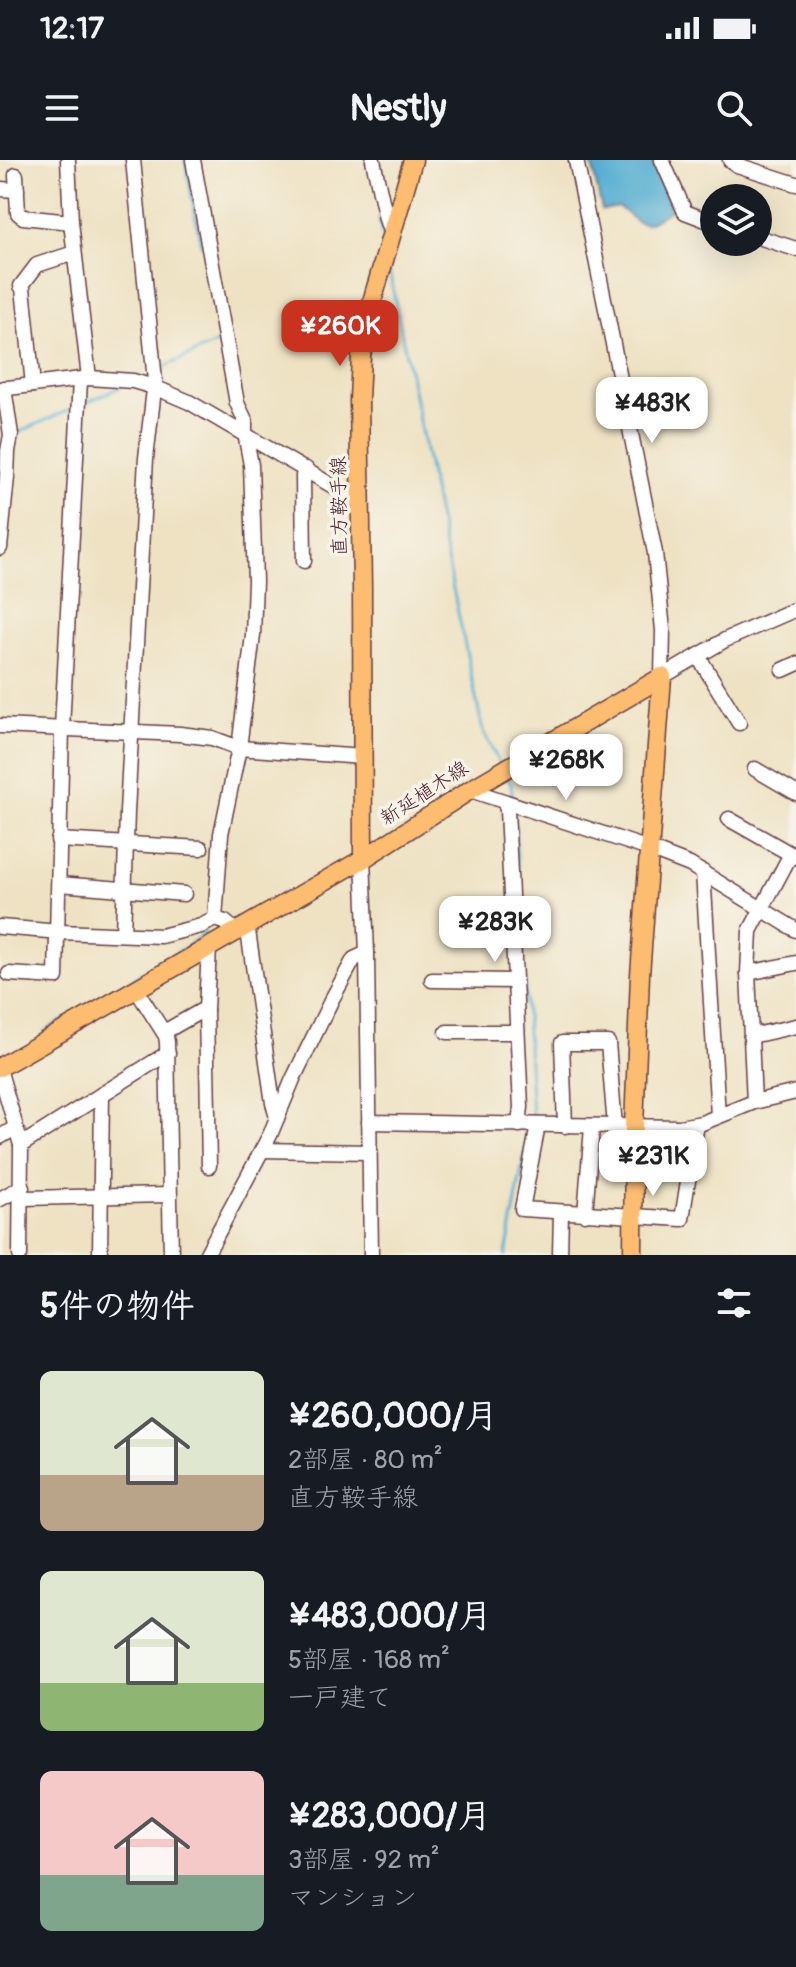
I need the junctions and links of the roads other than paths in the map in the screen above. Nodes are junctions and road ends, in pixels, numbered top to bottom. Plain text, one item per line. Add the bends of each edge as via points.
1 (68, 160) edge
2 (133, 160) edge
3 (193, 160) edge
4 (373, 160) edge
5 (413, 160) edge
6 (576, 160) edge
7 (662, 160) edge
8 (730, 160) edge
9 (796, 184) edge
10 (0, 189) edge
11 (700, 218) edge
12 (71, 222) junction
13 (391, 234) junction
14 (772, 239) edge
15 (795, 243) edge
16 (74, 253) junction
17 (85, 379) junction
18 (33, 385) junction
19 (154, 387) junction
20 (2, 388) edge
21 (245, 433) junction
22 (306, 469) junction
23 (360, 502) junction
24 (0, 548) edge
25 (304, 561) dead end
26 (796, 609) edge
27 (698, 656) junction
28 (662, 677) junction
29 (739, 723) dead end
30 (0, 726) edge
31 (62, 728) junction
32 (132, 731) junction
33 (239, 748) junction
34 (363, 757) junction
35 (755, 769) dead end
36 (470, 790) junction
37 (796, 793) edge
38 (505, 802) junction
39 (729, 819) dead end
40 (58, 840) junction
41 (126, 843) junction
42 (201, 848) dead end
43 (649, 849) junction
44 (793, 855) edge
45 (363, 859) junction
46 (703, 872) junction
47 (59, 884) junction
48 (125, 890) junction
49 (184, 894) dead end
50 (761, 909) junction
51 (215, 919) junction
52 (0, 927) edge
53 (242, 928) junction
54 (796, 930) edge
55 (57, 931) junction
56 (123, 934) junction
57 (209, 947) junction
58 (367, 953) junction
59 (796, 963) edge
60 (748, 973) junction
61 (9, 974) dead end
62 (432, 980) dead end
63 (515, 981) junction
64 (136, 989) junction
65 (206, 1010) junction
66 (796, 1026) edge
67 (164, 1032) junction
68 (447, 1032) dead end
69 (517, 1032) junction
70 (751, 1036) junction
71 (168, 1053) junction
72 (1, 1073) edge
73 (796, 1092) edge
74 (102, 1094) junction
75 (754, 1102) junction
76 (718, 1116) junction
77 (277, 1118) junction
78 (369, 1122) junction
79 (697, 1124) junction
80 (519, 1125) junction
81 (538, 1125) junction
82 (565, 1126) junction
83 (592, 1127) junction
84 (615, 1127) junction
85 (634, 1127) junction
86 (15, 1128) junction
87 (0, 1137) edge
88 (21, 1145) junction
89 (262, 1150) junction
90 (369, 1152) junction
91 (209, 1166) dead end
92 (22, 1192) junction
93 (170, 1195) junction
94 (101, 1196) junction
95 (0, 1199) edge
96 (561, 1213) junction
97 (585, 1214) junction
98 (633, 1216) junction
99 (20, 1251) edge
100 (6, 1255) edge
101 (100, 1255) edge
102 (171, 1255) edge
103 (206, 1255) edge
104 (371, 1255) edge
105 (560, 1255) edge
106 (633, 1255) edge

1 - 12 street
2 - 19 street
3 - 21 street
4 - 13 street
5 - 13 main road, 直方鞍手線
6 - 28 street via 655,553
7 - 11 street via 685,212
8 - 9 street
10 - 12 street via 17,182 18,213 23,217
12 - 16 street
13 - 23 main road, 直方鞍手線 via 361,356
14 - 15 street
16 - 17 street
16 - 18 street via 37,265 21,286
17 - 18 street
17 - 19 street
17 - 31 street
18 - 20 street
19 - 21 street
19 - 32 street
20 - 24 street via 11,435
21 - 22 street
21 - 33 street via 255,581
22 - 23 street
22 - 25 street
23 - 34 main road, 直方鞍手線
26 - 27 street
27 - 28 street
27 - 29 street
28 - 36 main road, 新延植木線
28 - 43 main road
30 - 31 street
31 - 32 street
31 - 40 street
32 - 33 street via 212,738
32 - 41 street
33 - 34 street
33 - 51 street via 221,834
34 - 45 main road, 直方鞍手線
35 - 37 street
36 - 38 street
36 - 45 main road, 新延植木線
38 - 43 street
38 - 63 street
39 - 44 street
40 - 41 street
40 - 47 street
41 - 42 street
41 - 48 street
43 - 46 street
43 - 85 main road
44 - 50 street
45 - 53 main road, 新延植木線
45 - 58 street
46 - 50 street
46 - 76 street
47 - 48 street
47 - 55 street
48 - 49 street
48 - 56 street
50 - 54 street
50 - 60 street via 750,931
51 - 53 street
51 - 56 street via 161,936
52 - 55 street
53 - 57 main road, 新延植木線
53 - 77 street
55 - 56 street
55 - 61 street via 56,977
57 - 64 main road, 新延植木線
57 - 65 street
58 - 77 street via 354,959 332,999
58 - 78 street
59 - 60 street
60 - 70 street
62 - 63 street
63 - 69 street
64 - 67 street
64 - 72 main road, 新延植木線
65 - 67 street
65 - 91 street
66 - 70 street
67 - 71 street
68 - 69 street
69 - 80 street
70 - 75 street
71 - 74 street
71 - 93 street
72 - 86 street
73 - 75 street
74 - 88 street
74 - 94 street
75 - 76 street
76 - 79 street
77 - 89 street
78 - 80 street
78 - 90 street
79 - 85 street
79 - 98 street via 682,1219
80 - 81 street
81 - 82 street
81 - 96 street via 522,1209
82 - 83 street
82 - 84 street via 562,1043 608,1043
83 - 84 street
83 - 97 street
84 - 85 street
85 - 98 main road
86 - 87 street
86 - 88 street
88 - 92 street
89 - 90 street
89 - 103 street
90 - 104 street
92 - 94 street
92 - 95 street
92 - 99 street
93 - 94 street
93 - 102 street
94 - 101 street
96 - 97 street
96 - 105 street
97 - 98 street
98 - 106 main road
99 - 100 street

